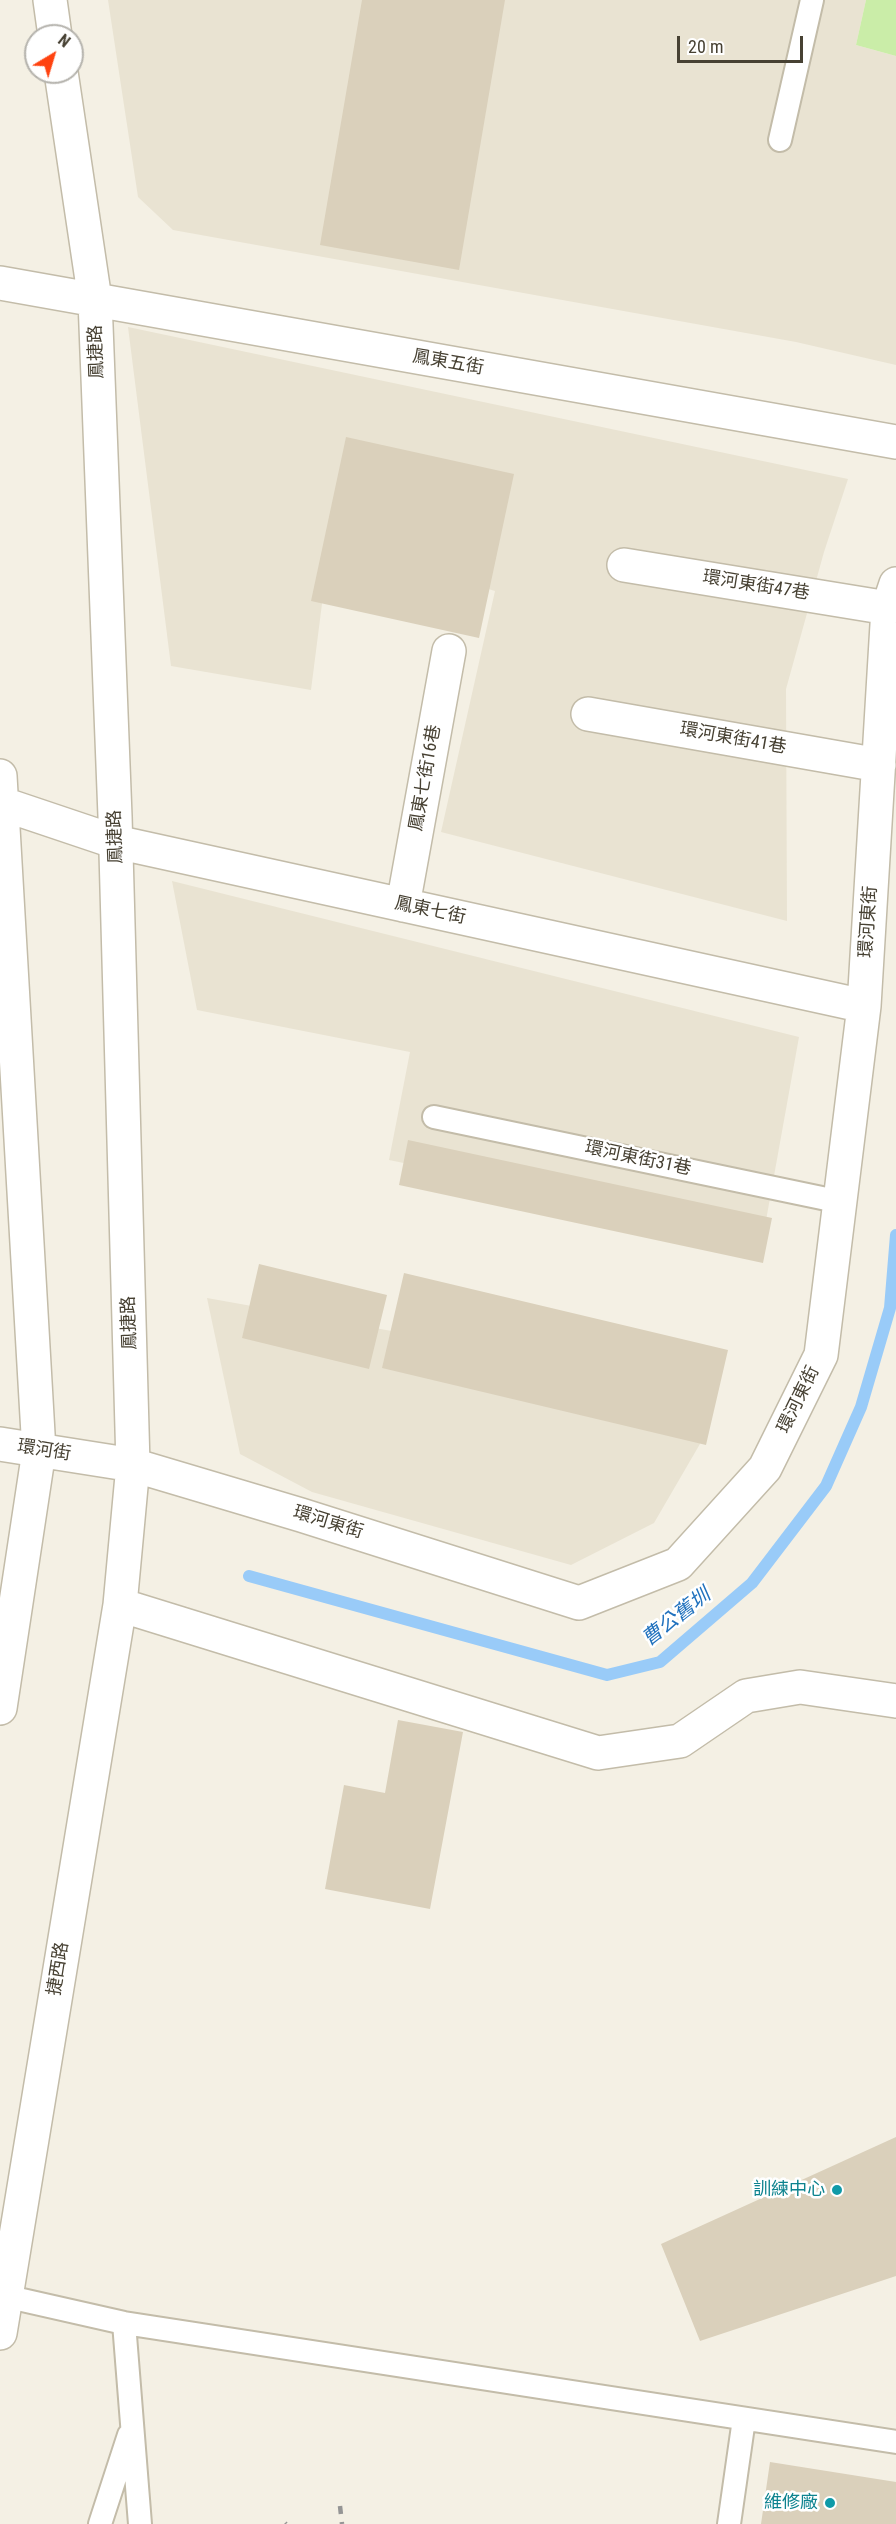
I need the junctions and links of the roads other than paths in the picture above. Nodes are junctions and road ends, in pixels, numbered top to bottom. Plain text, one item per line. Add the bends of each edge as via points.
1 (50, 0) edge
2 (812, 0) edge
3 (53, 24) edge
4 (63, 84) edge
5 (780, 140) dead end
6 (0, 283) edge
7 (95, 300) junction
8 (896, 442) edge
9 (624, 564) dead end
10 (892, 596) edge
11 (449, 651) dead end
12 (588, 714) dead end
13 (879, 765) junction
14 (0, 794) edge
15 (116, 842) junction
16 (403, 905) junction
17 (864, 1005) junction
18 (434, 1116) dead end
19 (841, 1202) junction
20 (0, 1444) edge
21 (39, 1452) junction
22 (87, 1458) joint
23 (133, 1465) junction
24 (120, 1605) junction
25 (896, 1701) edge
26 (0, 1708) edge
27 (3, 2296) edge
28 (124, 2323) junction
29 (0, 2333) edge
30 (744, 2420) junction
31 (132, 2425) junction
32 (896, 2442) edge
33 (100, 2524) edge
34 (140, 2524) edge
35 (729, 2524) edge

1 - 3 street
2 - 5 lane
4 - 7 street, 鳳捷路
6 - 7 street, 鳳東五街
7 - 8 street, 鳳東五街
7 - 15 street, 鳳捷路
9 - 10 street, 環河東街47巷
10 - 13 street, 環河東街
11 - 16 street, 鳳東七街16巷
12 - 13 street, 環河東街41巷
13 - 17 street, 環河東街
14 - 15 street, 鳳東七街
14 - 21 street
15 - 16 street, 鳳東七街
15 - 23 street, 鳳捷路
16 - 17 street, 鳳東七街
17 - 19 street, 環河東街
18 - 19 lane, 環河東街31巷
19 - 23 street, 環河東街 via 821,1355 765,1468 678,1564 579,1603
20 - 21 street, 環河街
21 - 22 street, 環河街
21 - 26 street
22 - 23 street, 環河東街
23 - 24 street, 鳳捷路
24 - 25 street via 598,1753 680,1741 746,1696 800,1687
24 - 27 street, 捷西路
27 - 28 lane
27 - 29 street, 捷西路
28 - 30 lane
28 - 31 lane
30 - 32 lane
30 - 35 lane
31 - 33 lane
31 - 34 lane

